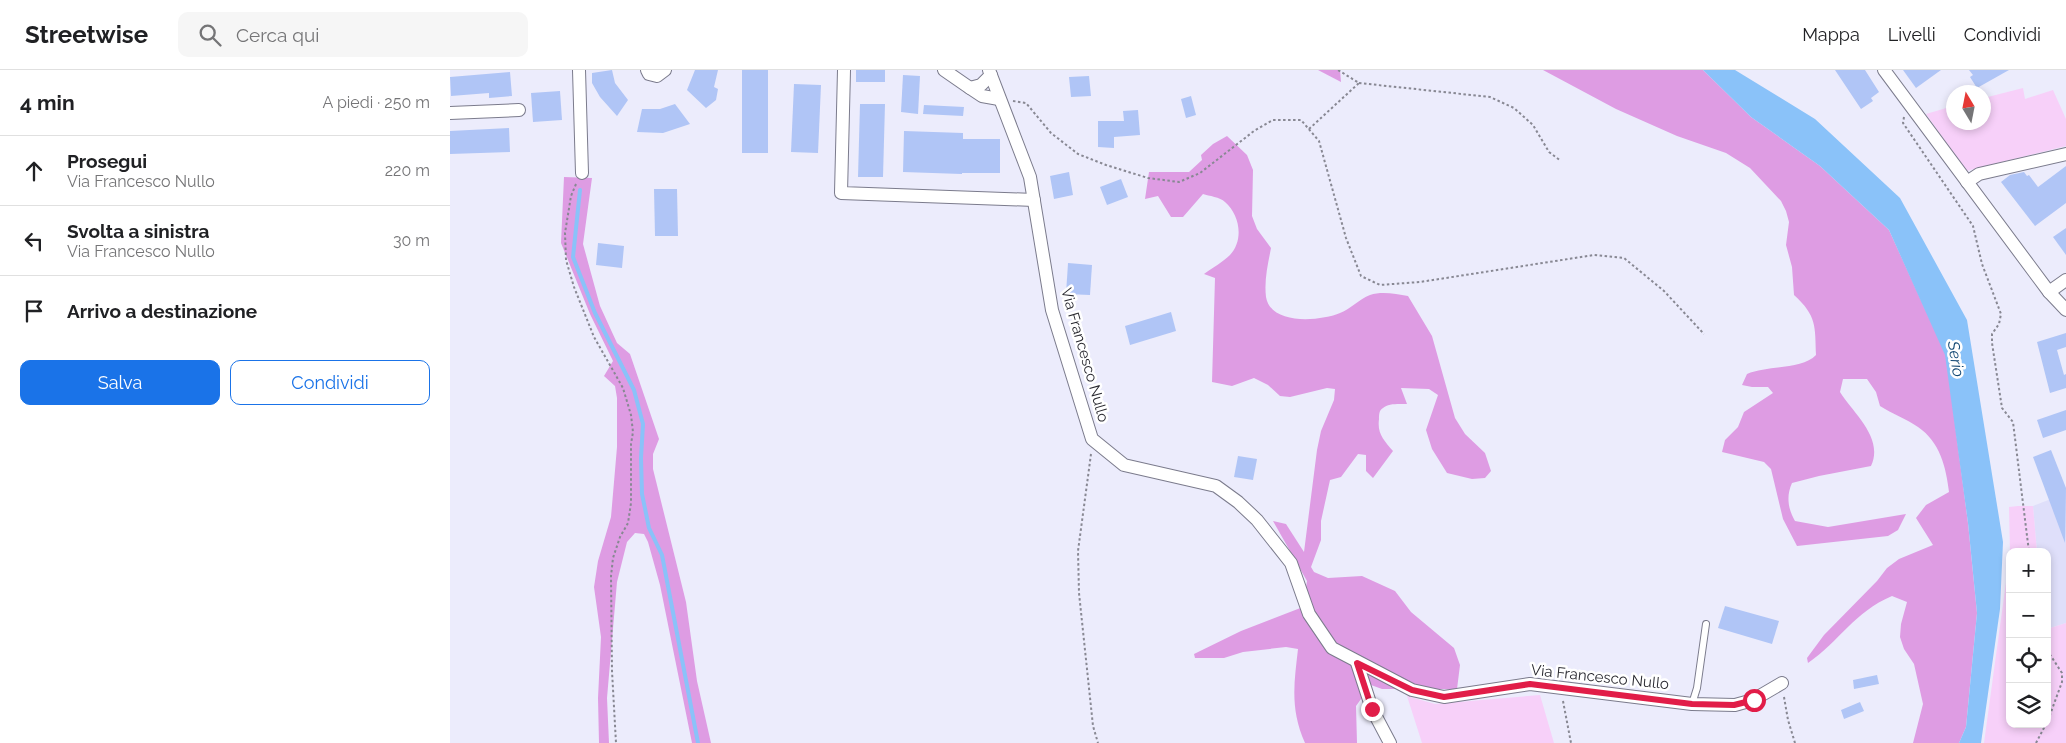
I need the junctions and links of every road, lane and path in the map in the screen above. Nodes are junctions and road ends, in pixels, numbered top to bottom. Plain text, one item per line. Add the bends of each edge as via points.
1 (579, 70) edge
2 (647, 70) edge
3 (665, 70) edge
4 (844, 70) edge
5 (944, 70) edge
6 (1338, 70) edge
7 (1884, 70) edge
8 (990, 72) edge
9 (1359, 83) junction
10 (970, 88) junction
11 (999, 98) junction
12 (519, 110) dead end
13 (450, 113) edge
14 (1904, 116) dead end
15 (1309, 129) junction
16 (2066, 154) edge
17 (1561, 161) dead end
18 (582, 173) joint
19 (1967, 182) junction
20 (1034, 200) junction
21 (2066, 280) edge
22 (2049, 292) junction
23 (2066, 310) edge
24 (1704, 334) dead end
25 (1092, 440) junction
26 (2029, 548) edge
27 (1706, 624) dead end
28 (2051, 656) edge
29 (1357, 663) junction
30 (1782, 683) joint
31 (1564, 688) junction
32 (1692, 704) junction
33 (2051, 712) edge
34 (2044, 728) edge
35 (616, 743) edge
36 (1098, 743) edge
37 (1390, 743) edge
38 (1571, 743) edge
39 (1795, 743) edge
40 (2036, 743) edge

1 - 18 street
2 - 3 street via 648,74 657,76
4 - 20 street via 841,193
5 - 10 street
6 - 9 path
7 - 19 street
8 - 10 street via 981,85
8 - 11 street, Via Francesco Nullo
9 - 15 path
9 - 17 path via 1490,97 1514,108 1533,125 1549,152
10 - 11 street via 982,96
11 - 15 path via 1026,103 1050,132 1078,154 1148,178 1179,182 1200,174 1273,120 1301,120
11 - 20 street, Via Francesco Nullo via 1030,177
12 - 13 street
14 - 26 path via 1903,122 1973,226 1982,264 2001,314 1992,334 1992,343 2002,408 2013,422
15 - 24 path via 1319,141 1346,238 1361,276 1380,285 1594,255 1624,258 1664,291
16 - 19 street via 1979,174
18 - 35 path via 571,196 564,233 566,260 594,338 623,388 633,432 628,523 613,558 611,576
19 - 22 street
20 - 25 street, Via Francesco Nullo via 1052,310
21 - 22 street
22 - 23 street
25 - 29 street, Via Francesco Nullo via 1124,465 1216,486 1238,502 1257,520 1291,563 1309,614 1332,648
25 - 36 path via 1078,568 1093,726
27 - 32 lane
28 - 33 path via 2062,673
29 - 31 street, Via Francesco Nullo via 1412,690 1444,697 1530,684
29 - 37 street via 1372,709
30 - 32 street, Via Francesco Nullo via 1754,700 1734,705
30 - 39 path
31 - 32 street, Via Francesco Nullo
31 - 38 path via 1562,704
34 - 40 path

